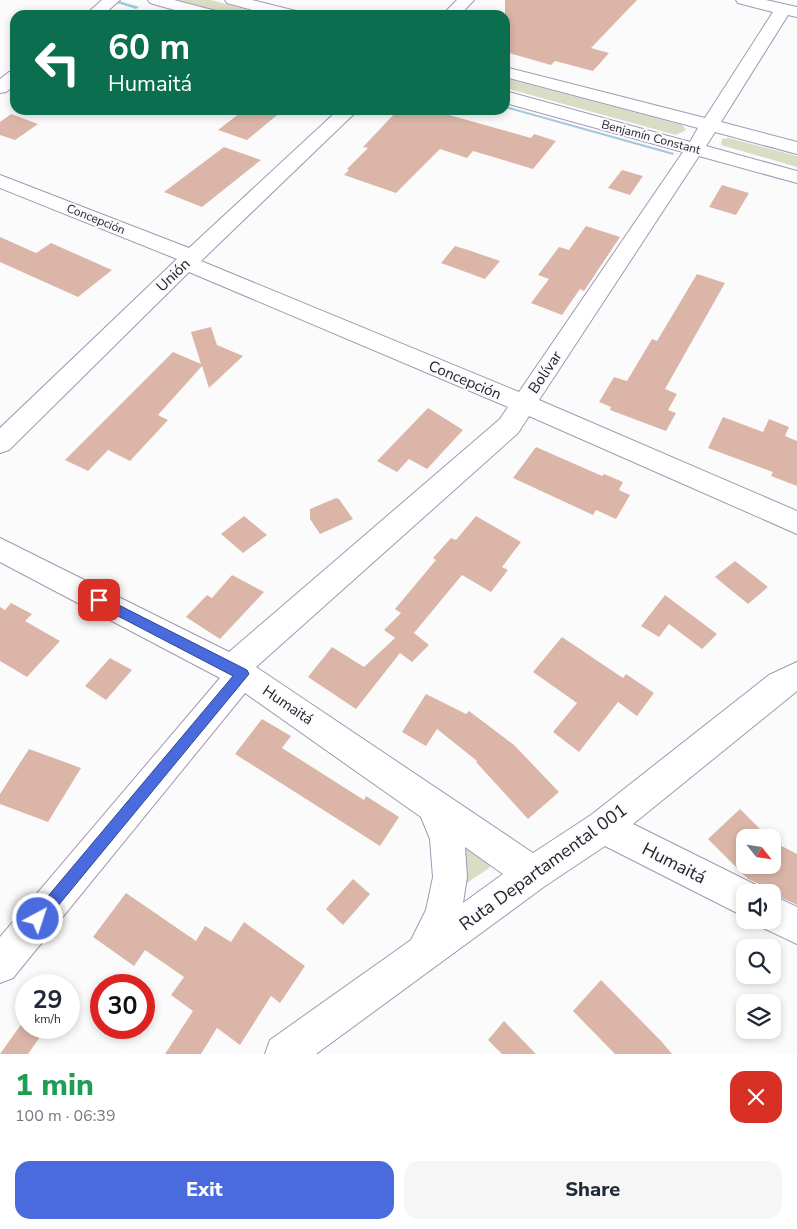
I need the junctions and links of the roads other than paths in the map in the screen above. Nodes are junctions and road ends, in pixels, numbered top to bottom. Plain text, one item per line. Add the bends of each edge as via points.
1 (156, 0) edge
2 (233, 0) edge
3 (466, 0) edge
4 (744, 0) edge
5 (111, 1) edge
6 (99, 10) edge
7 (192, 10) edge
8 (271, 10) edge
9 (455, 10) edge
10 (790, 11) edge
11 (510, 73) edge
12 (10, 80) edge
13 (0, 88) edge
14 (510, 98) edge
15 (343, 115) edge
16 (710, 125) junction
17 (797, 148) edge
18 (695, 149) junction
19 (797, 177) edge
20 (0, 181) edge
21 (189, 260) junction
22 (524, 404) junction
23 (0, 443) edge
24 (797, 523) edge
25 (0, 549) edge
26 (237, 672) junction
27 (797, 676) edge
28 (434, 806) junction
29 (603, 827) junction
30 (533, 874) junction
31 (736, 894) edge
32 (781, 918) edge
33 (797, 926) edge
34 (424, 952) junction
35 (0, 965) edge
36 (284, 1054) edge

1 - 7 street
2 - 8 street
3 - 9 street
4 - 10 street
5 - 6 street
10 - 16 street, Bolívar
11 - 16 street, Benjamín Constant
12 - 13 street
14 - 18 street, Benjamín Constant
15 - 21 street, Unión
16 - 17 street, Benjamín Constant
16 - 18 street, Bolívar
18 - 19 street, Benjamín Constant
18 - 22 street, Bolívar
20 - 21 street, Concepción
21 - 22 street, Concepción
21 - 23 street, Unión
22 - 24 street, Concepción
22 - 26 street, Bolívar via 509,426
25 - 26 street, Humaitá
26 - 28 street, Humaitá
26 - 35 street, Bolívar
27 - 29 street, Ruta Departamental 001 via 780,685
28 - 30 street, Humaitá
28 - 34 street via 446,839 450,877 443,914
29 - 30 street, Ruta Departamental 001
29 - 31 street, Humaitá
30 - 34 street, Ruta Departamental 001
32 - 33 street
34 - 36 street, Ruta Departamental 001

